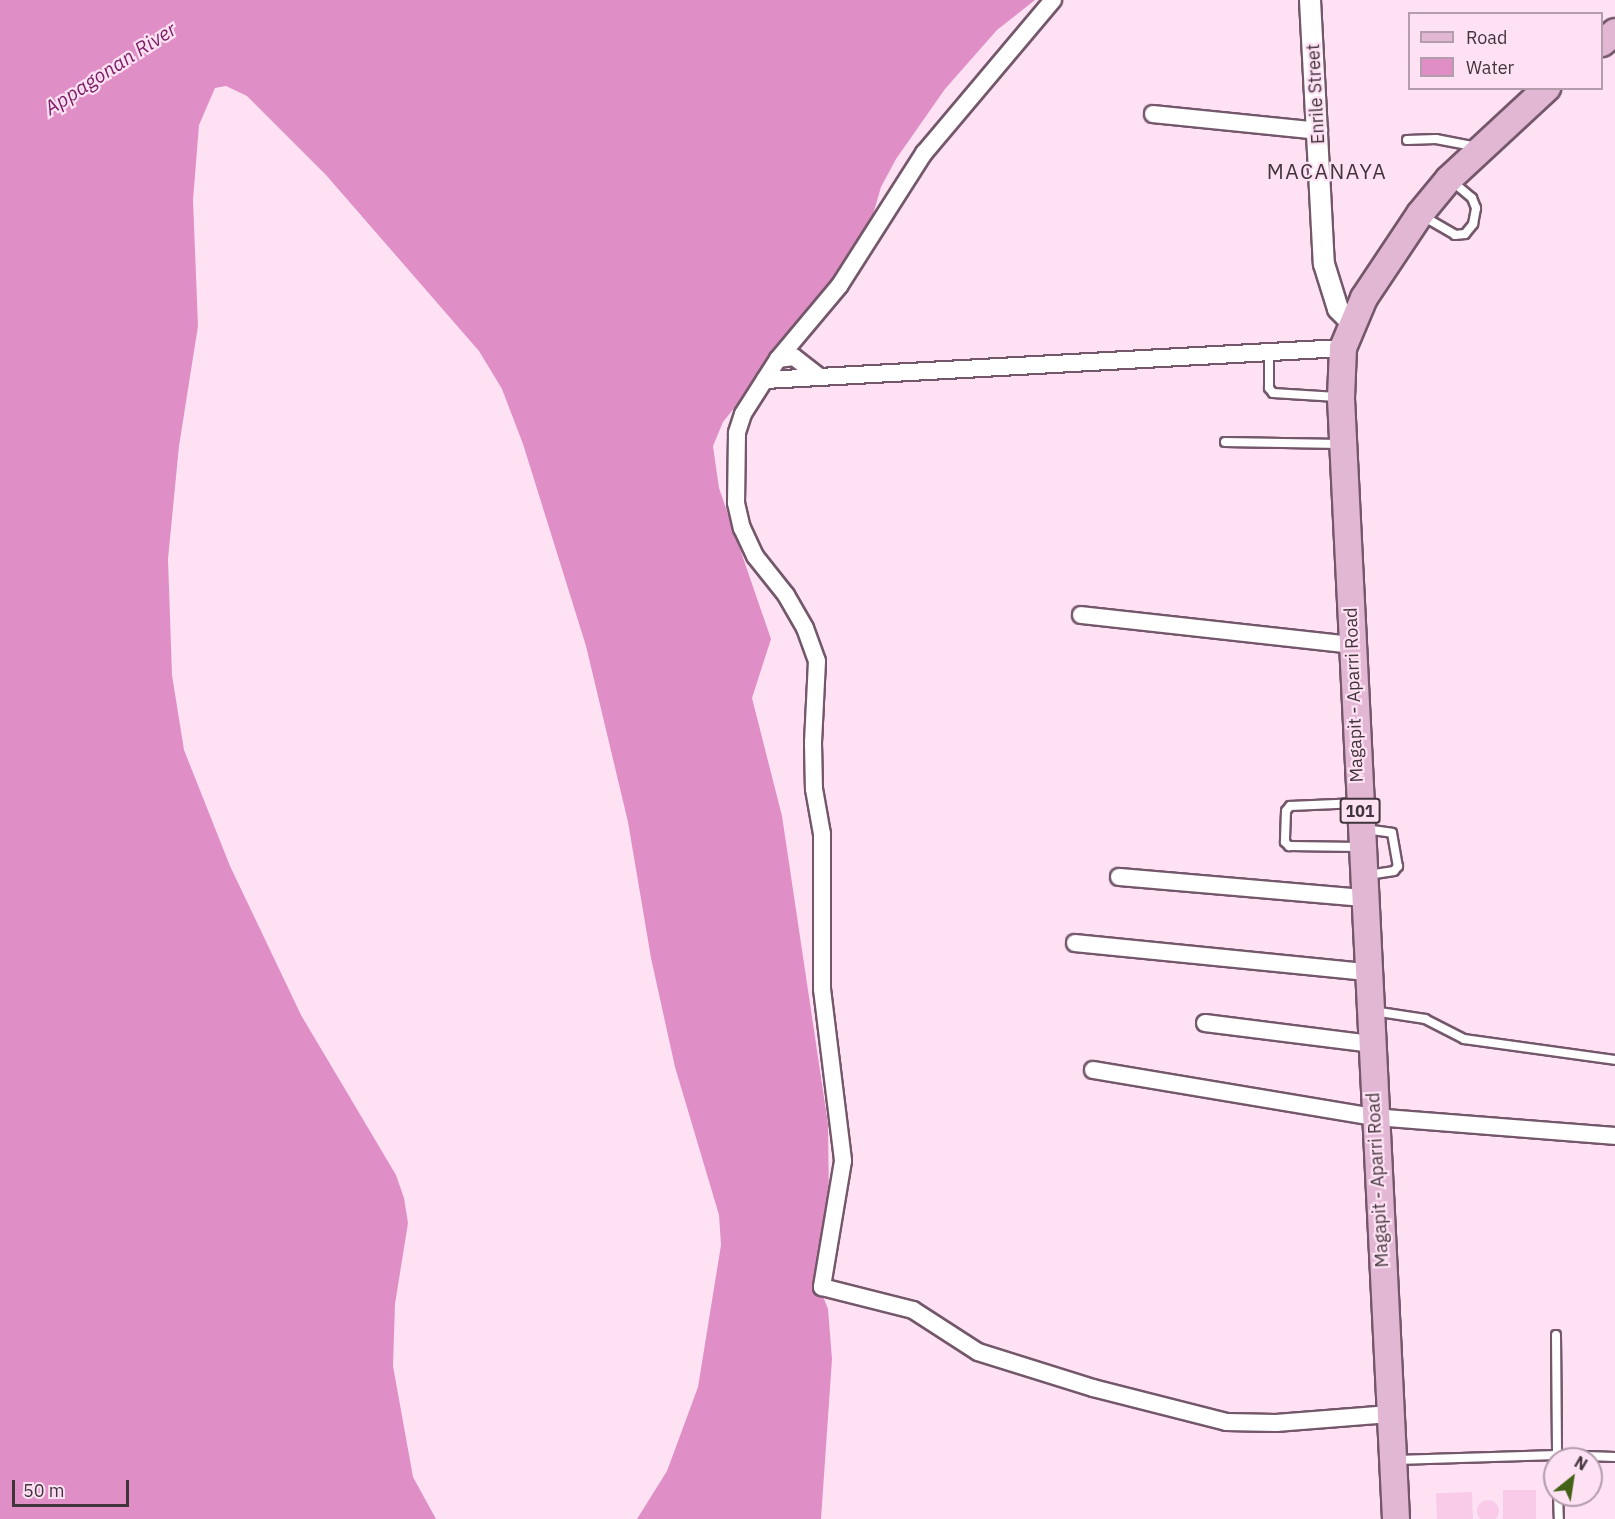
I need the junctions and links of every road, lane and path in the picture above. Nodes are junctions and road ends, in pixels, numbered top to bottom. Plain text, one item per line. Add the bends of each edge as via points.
1 (1053, 0) edge
2 (1310, 0) edge
3 (1615, 32) edge
4 (1603, 42) edge
5 (1545, 90) edge
6 (1153, 114) dead end
7 (1319, 131) junction
8 (1407, 140) dead end
9 (1481, 148) junction
10 (1449, 179) junction
11 (1420, 214) junction
12 (1353, 324) junction
13 (1343, 348) junction
14 (1269, 352) junction
15 (778, 358) junction
16 (818, 376) junction
17 (765, 380) junction
18 (1341, 398) junction
19 (1225, 442) dead end
20 (1343, 444) junction
21 (1081, 615) dead end
22 (1352, 645) junction
23 (1359, 803) junction
24 (1362, 838) junction
25 (1119, 877) dead end
26 (1364, 887) junction
27 (1075, 943) dead end
28 (1367, 972) junction
29 (1369, 1011) junction
30 (1205, 1023) dead end
31 (1371, 1044) junction
32 (1615, 1060) edge
33 (1093, 1070) dead end
34 (1374, 1117) junction
35 (1615, 1137) edge
36 (1556, 1335) dead end
37 (1390, 1414) junction
38 (1557, 1447) edge
39 (1543, 1457) edge
40 (1393, 1460) junction
41 (1396, 1519) edge

1 - 15 street via 924,153 840,285
2 - 7 street, Enrile Street
3 - 4 main road
5 - 9 main road, Magapit - Aparri Road / 101
6 - 7 street
7 - 12 street, Enrile Street via 1323,264 1338,309
8 - 9 lane via 1436,139
9 - 10 main road, Magapit - Aparri Road / 101
10 - 11 main road, Magapit - Aparri Road / 101
10 - 11 lane via 1472,198 1476,208 1466,234 1455,235
11 - 12 main road, Magapit - Aparri Road / 101 via 1387,259
12 - 13 main road, Magapit - Aparri Road / 101
13 - 14 street
13 - 18 main road, Magapit - Aparri Road / 101
14 - 16 street
14 - 18 lane via 1269,388 1273,393
15 - 16 street via 794,357
15 - 17 street
16 - 17 street
17 - 37 street via 737,433 736,503 755,556 786,595 812,643 817,661 813,744 823,857 822,989 843,1161 822,1288 913,1310 978,1352 1093,1388 1226,1422 1276,1423
18 - 20 main road, Magapit - Aparri Road / 101
19 - 20 lane
20 - 22 main road, Magapit - Aparri Road / 101
21 - 22 street
22 - 23 main road, Magapit - Aparri Road / 101
23 - 24 main road, Magapit - Aparri Road / 101
23 - 24 lane via 1290,806 1286,811 1285,842 1289,846
24 - 26 main road, Magapit - Aparri Road / 101
24 - 26 lane via 1392,834 1398,866
25 - 26 street
26 - 28 main road, Magapit - Aparri Road / 101
27 - 28 street
28 - 29 main road, Magapit - Aparri Road / 101
29 - 31 main road, Magapit - Aparri Road / 101
29 - 32 lane via 1425,1019 1464,1039
30 - 31 street
31 - 34 main road, Magapit - Aparri Road / 101
33 - 34 street
34 - 35 street
34 - 37 main road, Magapit - Aparri Road / 101
36 - 38 lane
37 - 40 main road, Magapit - Aparri Road / 101
39 - 40 lane
40 - 41 main road, Magapit - Aparri Road / 101

